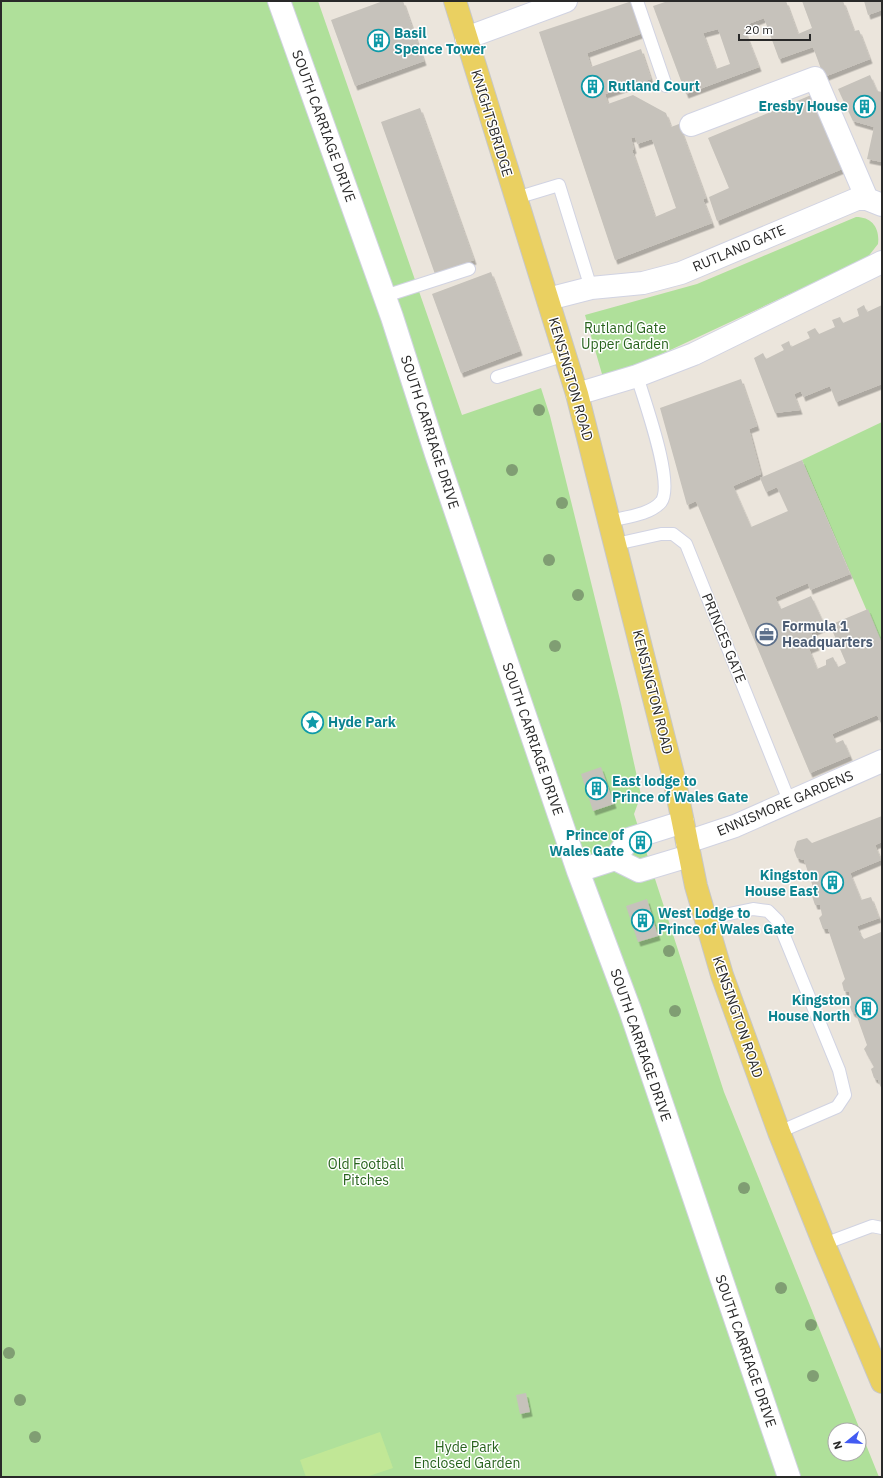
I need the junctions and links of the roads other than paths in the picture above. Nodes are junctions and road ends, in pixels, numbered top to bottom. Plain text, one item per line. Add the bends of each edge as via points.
1 (279, 1) edge
2 (454, 1) edge
3 (566, 1) edge
4 (637, 1) edge
5 (466, 38) junction
6 (666, 86) dead end
7 (691, 124) dead end
8 (516, 198) junction
9 (875, 202) edge
10 (882, 262) edge
11 (469, 269) dead end
12 (591, 288) junction
13 (385, 296) junction
14 (548, 299) junction
15 (566, 355) junction
16 (497, 376) dead end
17 (638, 376) junction
18 (577, 394) junction
19 (610, 521) junction
20 (616, 544) junction
21 (882, 761) edge
22 (790, 803) junction
23 (686, 840) junction
24 (615, 859) junction
25 (578, 872) junction
26 (705, 919) junction
27 (779, 1132) junction
28 (882, 1228) edge
29 (824, 1244) junction
30 (882, 1382) edge
31 (789, 1477) edge

1 - 13 street, SOUTH CARRIAGE DRIVE
2 - 5 main road, KNIGHTSBRIDGE
3 - 5 street
4 - 6 lane
5 - 8 main road, KNIGHTSBRIDGE
7 - 9 street via 815,78
8 - 12 lane via 559,185
8 - 14 main road, KENSINGTON ROAD
9 - 12 street, RUTLAND GATE via 857,199 846,202 728,255 681,273 643,282
10 - 17 street via 694,354
11 - 13 lane
12 - 14 street, RUTLAND GATE
13 - 25 street, SOUTH CARRIAGE DRIVE
14 - 15 main road, KENSINGTON ROAD
15 - 16 lane
15 - 18 main road, KENSINGTON ROAD
17 - 18 street
17 - 19 lane via 664,467 665,495 655,508
18 - 19 main road, KENSINGTON ROAD
19 - 20 main road, KENSINGTON ROAD
20 - 22 lane, PRINCES GATE via 661,534 673,534 686,544
20 - 23 main road, KENSINGTON ROAD
21 - 22 street, ENNISMORE GARDENS
22 - 23 street, ENNISMORE GARDENS via 719,832
23 - 24 street via 629,839
23 - 24 street via 639,870
23 - 26 main road, KENSINGTON ROAD
24 - 25 street
25 - 31 street, SOUTH CARRIAGE DRIVE via 630,1010
26 - 27 main road, KENSINGTON ROAD via 722,975
26 - 27 lane via 753,909 768,911 778,921 839,1070 845,1095 837,1107
27 - 29 main road, KENSINGTON ROAD
28 - 29 lane via 872,1226
29 - 30 main road, KENSINGTON ROAD

